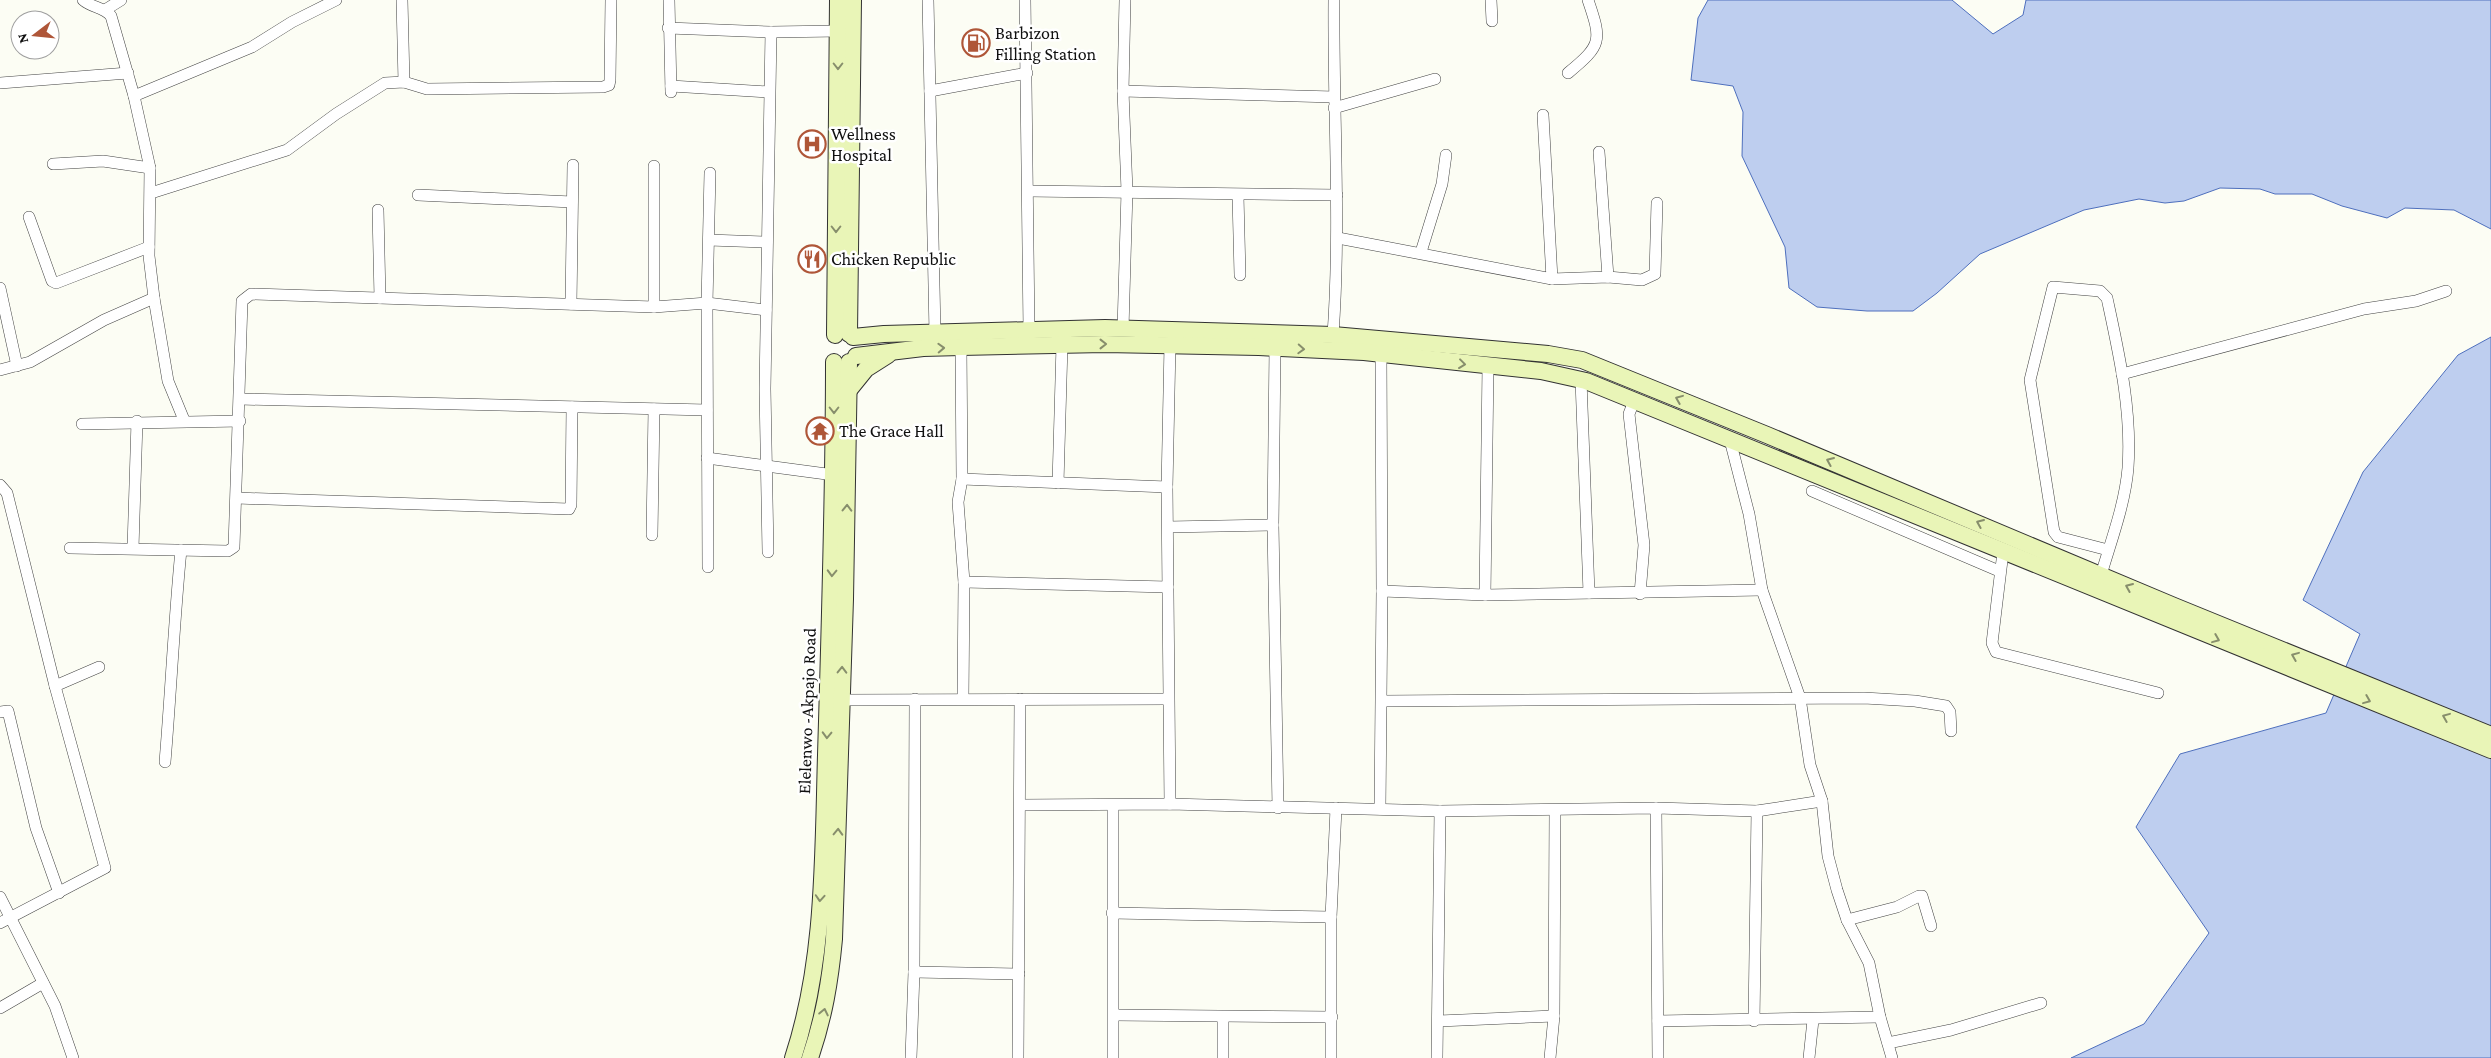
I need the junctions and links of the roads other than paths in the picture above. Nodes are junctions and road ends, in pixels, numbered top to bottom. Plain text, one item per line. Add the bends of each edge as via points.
1 (83, 0) edge
2 (121, 0) edge
3 (336, 0) edge
4 (402, 0) edge
5 (611, 0) edge
6 (669, 0) edge
7 (838, 0) edge
8 (853, 0) edge
9 (928, 0) edge
10 (1025, 0) edge
11 (1125, 0) edge
12 (1334, 0) edge
13 (1491, 0) edge
14 (1588, 0) edge
15 (105, 10) junction
16 (1492, 21) dead end
17 (668, 28) junction
18 (838, 31) junction
19 (770, 32) junction
20 (128, 73) junction
21 (1027, 73) junction
22 (1568, 73) dead end
23 (1435, 79) dead end
24 (404, 82) junction
25 (0, 83) edge
26 (930, 91) junction
27 (1124, 91) junction
28 (769, 92) junction
29 (134, 96) junction
30 (1334, 103) junction
31 (1543, 116) dead end
32 (1599, 152) dead end
33 (1446, 155) dead end
34 (52, 164) dead end
35 (573, 165) dead end
36 (654, 166) dead end
37 (150, 168) junction
38 (710, 173) dead end
39 (1028, 191) junction
40 (1127, 191) junction
41 (151, 193) junction
42 (418, 195) dead end
43 (1337, 195) junction
44 (1238, 196) junction
45 (572, 202) junction
46 (1658, 203) dead end
47 (378, 210) dead end
48 (29, 217) dead end
49 (1338, 238) junction
50 (709, 240) junction
51 (767, 242) junction
52 (149, 247) junction
53 (1421, 252) junction
54 (1240, 275) dead end
55 (1608, 277) junction
56 (1552, 279) junction
57 (0, 288) edge
58 (2446, 291) dead end
59 (154, 298) junction
60 (380, 298) junction
61 (571, 304) junction
62 (707, 304) junction
63 (850, 305) junction
64 (654, 307) junction
65 (766, 310) junction
66 (1123, 329) junction
67 (1028, 330) junction
68 (935, 333) junction
69 (884, 334) junction
70 (846, 335) junction
71 (1333, 335) junction
72 (1062, 345) junction
73 (1170, 345) junction
74 (961, 347) junction
75 (1275, 348) junction
76 (892, 352) junction
77 (1381, 354) junction
78 (846, 360) junction
79 (17, 366) junction
80 (1488, 366) junction
81 (0, 370) edge
82 (2122, 374) junction
83 (1581, 380) junction
84 (849, 390) junction
85 (240, 399) junction
86 (1634, 401) junction
87 (572, 407) junction
88 (654, 409) junction
89 (707, 410) junction
90 (184, 420) junction
91 (137, 421) junction
92 (240, 421) junction
93 (82, 424) dead end
94 (1730, 440) junction
95 (707, 458) junction
96 (766, 465) junction
97 (834, 475) junction
98 (962, 478) junction
99 (1058, 483) junction
100 (0, 485) edge
101 (1167, 487) junction
102 (1812, 491) dead end
103 (237, 498) junction
104 (1273, 525) junction
105 (1168, 527) junction
106 (652, 535) dead end
107 (70, 548) dead end
108 (133, 548) junction
109 (181, 550) junction
110 (2108, 550) junction
111 (768, 552) dead end
112 (2003, 552) junction
113 (708, 566) dead end
114 (1999, 572) junction
115 (2101, 576) junction
116 (964, 582) junction
117 (1168, 587) junction
118 (1762, 590) junction
119 (1382, 591) junction
120 (1589, 593) junction
121 (1640, 594) junction
122 (1485, 595) junction
123 (2172, 613) junction
124 (99, 666) dead end
125 (55, 686) junction
126 (2158, 694) dead end
127 (915, 698) junction
128 (1800, 698) junction
129 (963, 699) junction
130 (1020, 699) junction
131 (1168, 699) junction
132 (841, 700) junction
133 (1382, 702) junction
134 (0, 712) edge
135 (1951, 731) dead end
136 (2491, 735) edge
137 (2491, 750) edge
138 (166, 762) dead end
139 (1822, 801) junction
140 (1170, 804) junction
141 (1113, 805) junction
142 (1020, 806) junction
143 (1278, 808) junction
144 (1336, 808) junction
145 (1656, 808) junction
146 (1380, 809) junction
147 (1555, 810) junction
148 (1440, 811) junction
149 (1756, 811) junction
150 (59, 893) junction
151 (0, 897) edge
152 (1112, 913) junction
153 (1332, 917) junction
154 (11, 918) junction
155 (1847, 920) junction
156 (0, 923) edge
157 (1931, 926) dead end
158 (914, 972) junction
159 (1019, 974) junction
160 (43, 983) junction
161 (2041, 1003) dead end
162 (0, 1008) edge
163 (1114, 1015) junction
164 (1332, 1016) junction
165 (1554, 1016) junction
166 (1223, 1017) junction
167 (1880, 1017) junction
168 (1813, 1020) junction
169 (1439, 1021) junction
170 (1658, 1021) junction
171 (1754, 1021) junction
172 (1888, 1043) junction
173 (70, 1057) edge
174 (793, 1058) edge
175 (810, 1058) edge
176 (911, 1058) edge
177 (1018, 1058) edge
178 (1113, 1058) edge
179 (1223, 1058) edge
180 (1331, 1058) edge
181 (1437, 1058) edge
182 (1550, 1058) edge
183 (1658, 1058) edge
184 (1809, 1058) edge
185 (1892, 1058) edge

1 - 15 street via 92,7
2 - 15 street
3 - 29 street via 252,47
4 - 24 street
5 - 24 street via 610,80 604,88 427,89
6 - 17 street
7 - 18 main road
8 - 63 main road
9 - 26 street
10 - 21 street
11 - 27 street
12 - 30 street
13 - 16 street
14 - 22 street via 1597,26 1595,45 1592,54
15 - 20 street via 113,21
17 - 19 street
17 - 28 street via 671,90
18 - 19 street
18 -> 70 main road
19 - 28 street
20 - 25 street
20 - 29 street
21 - 26 street
21 - 39 street
23 - 30 street
24 - 41 street via 390,81 370,91 283,152
26 - 68 street
27 - 30 street
27 - 40 street
28 - 51 street
29 - 37 street
30 - 43 street
31 - 56 street
32 - 55 street
33 - 53 street via 1442,184
34 - 37 street via 103,162
35 - 45 street
36 - 64 street
37 - 41 street
38 - 50 street
39 - 40 street
39 - 67 street
40 - 44 street
40 - 66 street
41 - 52 street
42 - 45 street
43 - 44 street
43 - 49 street
44 - 54 street
45 - 61 street
46 - 55 street via 1655,274 1642,280
47 - 60 street
48 - 52 street via 52,281 56,284
49 - 53 street
49 - 71 street
50 - 51 street
50 - 62 street
51 - 65 street
52 - 59 street
53 - 56 street
55 - 56 street
57 - 79 street
58 - 82 street via 2416,301 2364,309
59 - 79 street via 104,320 30,362
59 - 90 street via 167,374
60 - 61 street
60 - 85 street via 251,294 245,297 242,301
61 - 64 street
62 - 64 street
62 - 65 street
62 - 89 street
63 - 69 main road via 864,324
63 - 70 main road
65 - 96 street
66 - 67 main road
66 - 71 main road
67 - 68 main road
68 - 69 main road
69 - 70 main road
70 - 78 main road via 858,347
70 - 78 main road via 827,348
115 -> 71 main road via 1767,434 1582,360 1548,354
72 -> 73 main road
72 - 74 main road
72 - 99 street
73 - 75 main road
73 - 101 street
76 -> 74 main road
74 - 98 street
75 -> 77 main road
75 - 104 street
76 - 78 main road
76 - 84 main road via 866,369
77 -> 80 main road
77 - 119 street
78 - 84 main road, Elelenwo -Akpajo Road
78 -> 97 main road, Elelenwo -Akpajo Road
79 - 81 street
80 - 83 main road via 1541,371
80 - 122 street
82 - 110 street via 2129,430 2128,470
82 - 110 street via 2107,298 2100,292 2053,288 2030,380 2054,532 2058,537
83 - 86 main road
83 - 120 street
132 -> 84 main road, Elelenwo -Akpajo Road
85 - 87 street
85 - 92 street
86 - 94 main road
86 - 121 street via 1629,414 1644,544
87 - 88 street
87 - 103 street via 569,509
88 - 89 street
88 - 106 street
89 - 95 street
90 - 91 street
90 - 92 street
91 - 93 street
91 - 108 street
92 - 103 street
94 - 112 main road
94 - 118 street via 1749,514
95 - 96 street
95 - 113 street
96 - 97 street
96 - 111 street
97 -> 174 main road, Elelenwo -Akpajo Road via 823,859 815,973
98 - 99 street
98 - 116 street via 958,502
99 - 101 street
100 - 125 street via 7,493
101 - 105 street
102 - 114 street
103 - 109 street via 236,540 231,550
104 - 105 street
104 - 143 street
105 - 117 street
107 - 108 street
108 - 109 street
109 - 138 street
110 - 115 street
112 - 114 street
112 - 123 main road
114 - 126 street via 1992,643 1996,652
123 -> 115 main road
116 - 117 street
116 - 129 street
117 - 131 street
118 - 121 street
118 - 128 street
119 - 122 street
119 - 133 street
120 - 121 street
120 - 122 street
136 -> 123 main road
123 -> 137 main road
124 - 125 street
125 - 150 street via 105,868
127 - 129 street
127 - 132 street
127 - 158 street
128 - 133 street
128 - 135 street via 1915,701 1946,706 1950,712
128 - 139 street via 1810,765
129 - 130 street
130 - 131 street
130 - 142 street
131 - 140 street
175 -> 132 main road, Elelenwo -Akpajo Road via 830,988
133 - 146 street
134 - 150 street via 8,711 36,828
139 - 149 street
139 - 155 street via 1828,856
140 - 141 street
140 - 143 street
141 - 142 street
141 - 152 street
142 - 159 street
143 - 144 street
144 - 146 street
144 - 153 street
145 - 147 street
145 - 149 street
145 - 170 street
146 - 148 street
147 - 148 street
147 - 165 street
148 - 169 street
149 - 171 street
150 - 154 street
151 - 154 street
152 - 153 street
152 - 163 street
153 - 164 street
154 - 156 street
154 - 160 street
155 - 157 street via 1897,907 1922,896
155 - 167 street via 1869,962
158 - 159 street
158 - 176 street
159 - 177 street
160 - 162 street
160 - 173 street via 55,1006
161 - 172 street via 1951,1030
163 - 166 street
163 - 178 street
164 - 166 street
164 - 180 street
165 - 169 street
165 - 182 street
166 - 179 street
167 - 168 street
167 - 172 street
168 - 171 street
168 - 184 street
169 - 181 street
170 - 171 street
170 - 183 street
172 - 185 street

